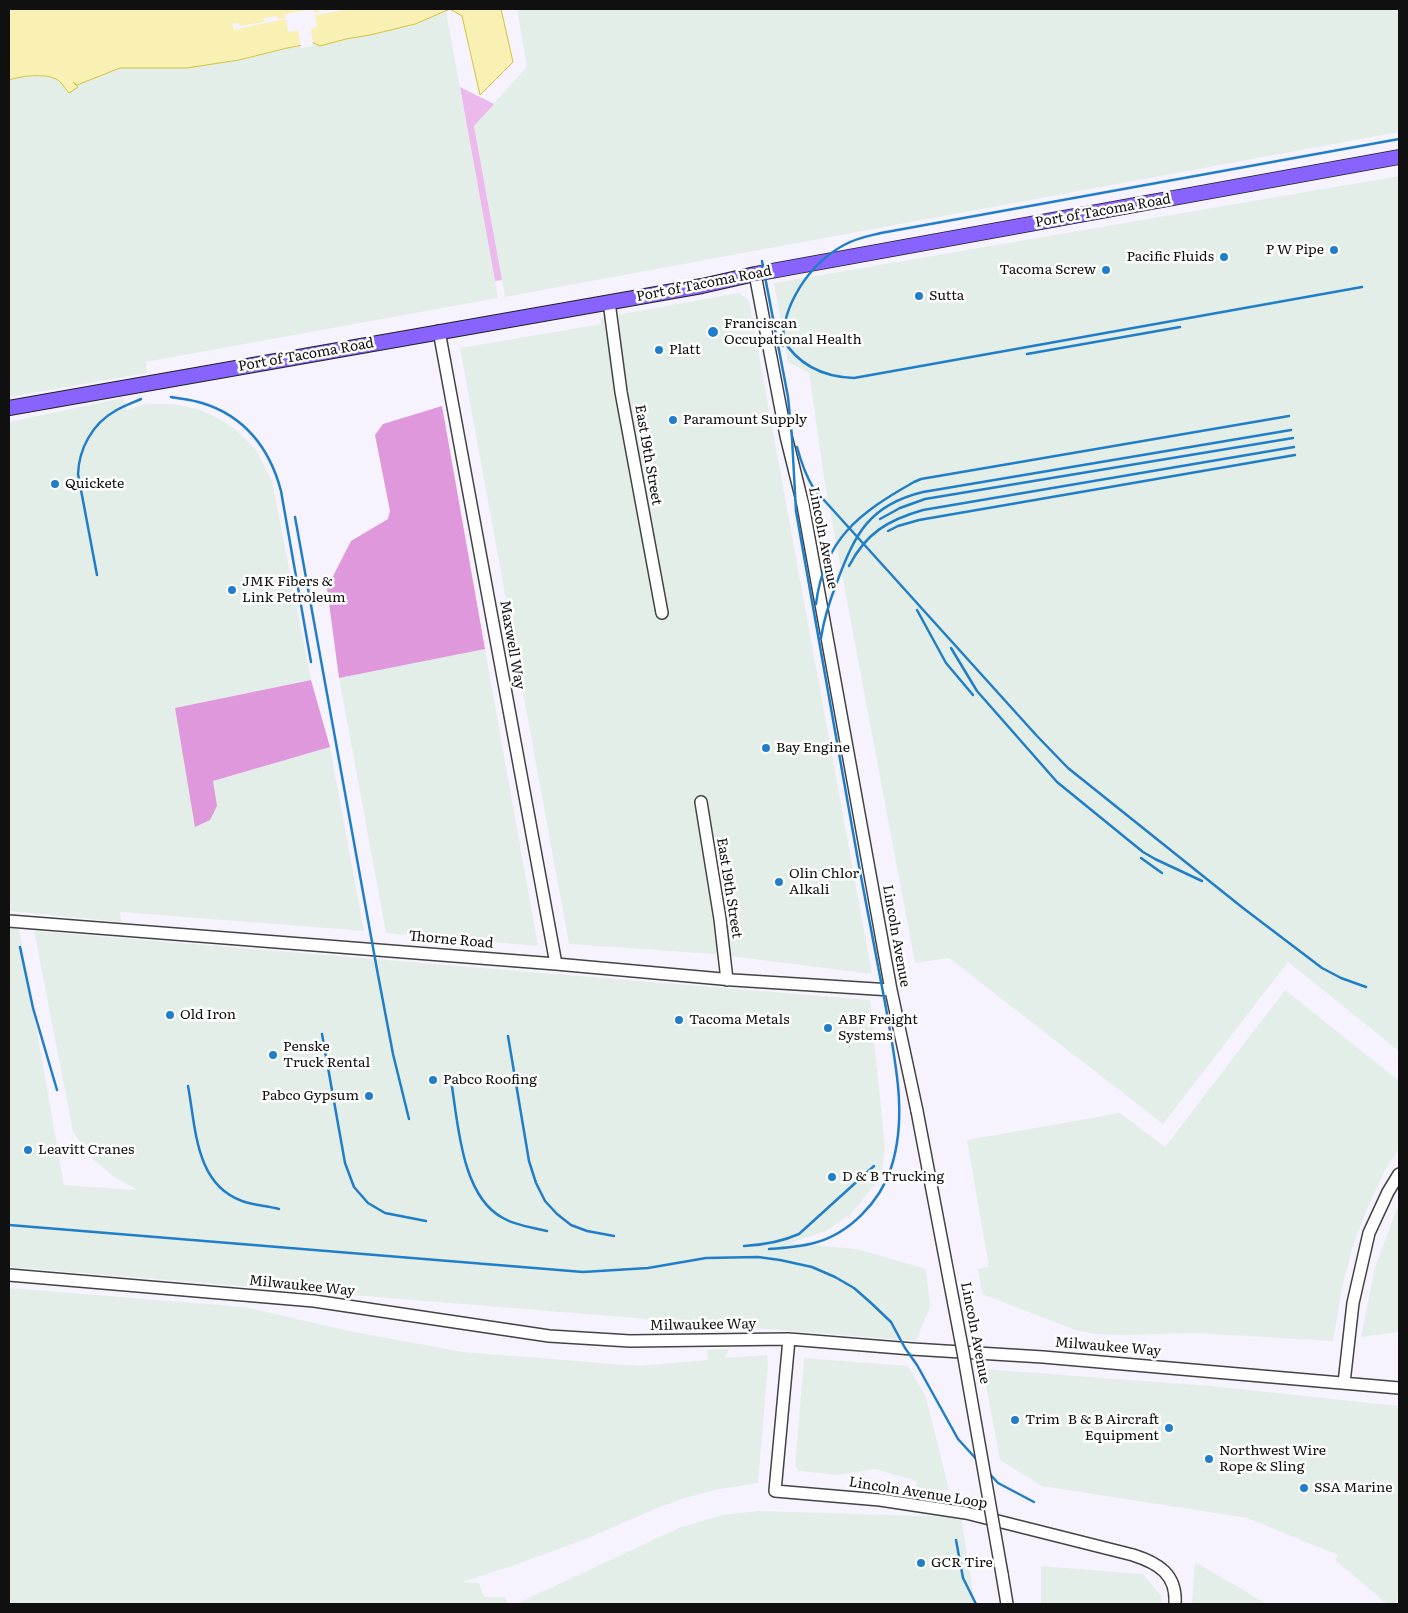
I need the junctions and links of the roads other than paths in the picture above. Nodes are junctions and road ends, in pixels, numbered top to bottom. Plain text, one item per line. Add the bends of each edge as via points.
1 (1399, 158) edge
2 (755, 274) junction
3 (609, 302) junction
4 (439, 331) junction
5 (9, 408) edge
6 (662, 613) dead end
7 (701, 802) dead end
8 (9, 920) edge
9 (556, 964) junction
10 (727, 980) junction
11 (891, 990) junction
12 (1399, 1174) edge
13 (9, 1275) edge
14 (789, 1339) junction
15 (1344, 1383) junction
16 (1399, 1388) edge
17 (1007, 1604) edge
18 (1175, 1604) edge

1 - 2 main road, Port of Tacoma Road
2 - 3 main road, Port of Tacoma Road
2 - 11 street, Lincoln Avenue via 782,419 803,505
3 - 4 main road, Port of Tacoma Road
3 - 6 street, East 19th Street
4 - 5 main road, Port of Tacoma Road
4 - 9 street, Maxwell Way
7 - 10 street, East 19th Street
8 - 9 street, Thorne Road
9 - 10 street, Thorne Road
10 - 11 street, Thorne Road
11 - 17 street, Lincoln Avenue, bridge via 963,1352
12 - 15 street via 1369,1233 1353,1303
13 - 14 street, Milwaukee Way via 314,1301 549,1336 648,1342
14 - 15 street, Milwaukee Way
14 - 18 street, Lincoln Avenue Loop via 775,1491 880,1500 966,1513 1133,1555 1150,1560 1169,1576
15 - 16 street, Milwaukee Way

